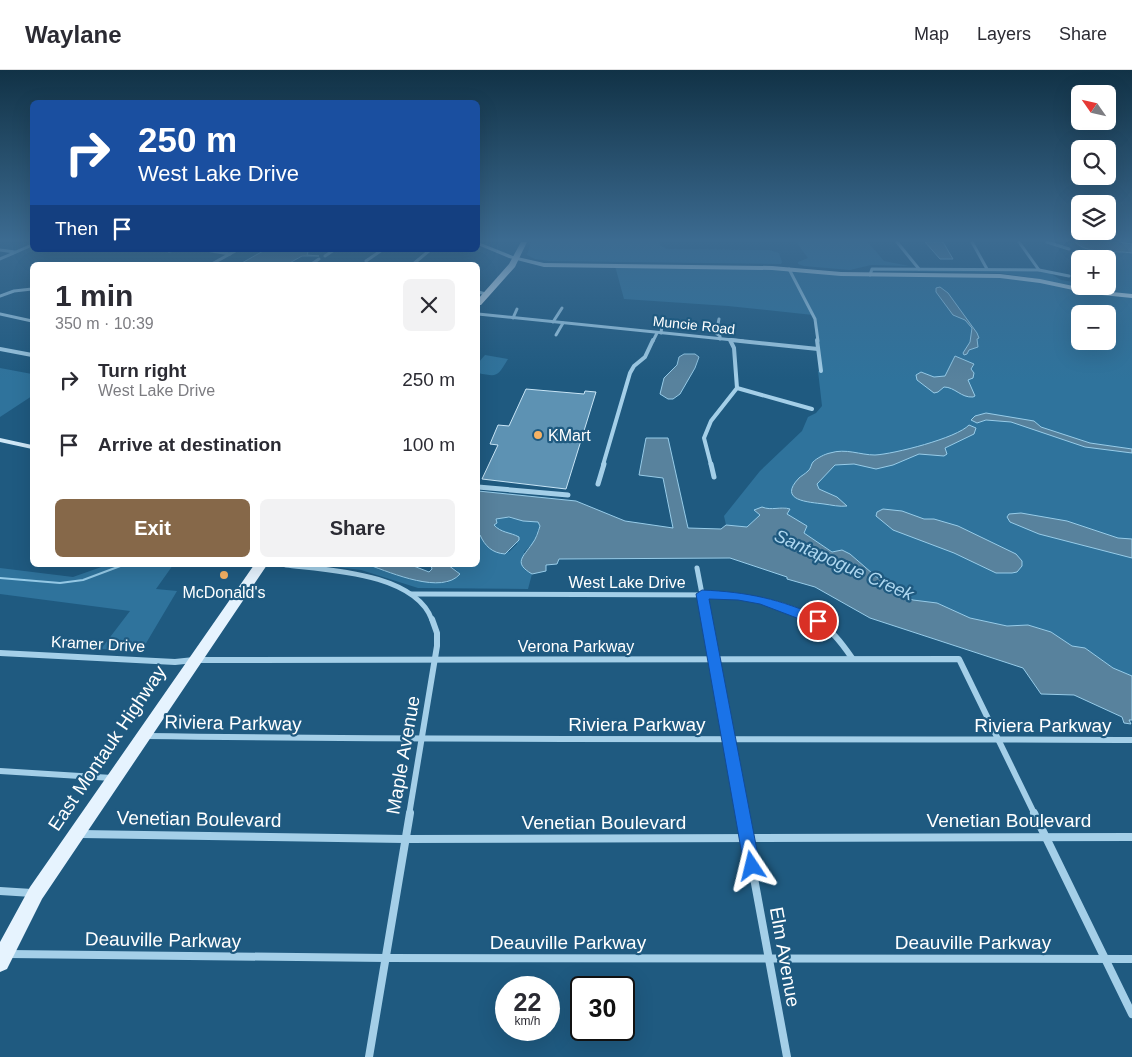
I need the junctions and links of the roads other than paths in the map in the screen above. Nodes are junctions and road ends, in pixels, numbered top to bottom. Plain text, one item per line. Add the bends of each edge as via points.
1 (799, 288) edge
2 (1072, 288) edge
3 (30, 290) edge
4 (0, 296) edge
5 (1132, 296) edge
6 (562, 308) dead end
7 (518, 309) dead end
8 (0, 314) edge
9 (480, 314) edge
10 (663, 317) dead end
11 (513, 318) junction
12 (719, 319) dead end
13 (30, 321) edge
14 (553, 322) junction
15 (563, 323) junction
16 (659, 333) junction
17 (716, 333) junction
18 (556, 334) dead end
19 (708, 338) junction
20 (720, 339) junction
21 (730, 340) junction
22 (0, 349) edge
23 (30, 350) edge
24 (818, 350) junction
25 (24, 353) junction
26 (30, 354) edge
27 (821, 369) dead end
28 (737, 388) junction
29 (812, 409) dead end
30 (0, 440) edge
31 (30, 447) edge
32 (714, 477) dead end
33 (598, 484) dead end
34 (480, 487) edge
35 (568, 495) dead end
36 (259, 567) edge
37 (300, 567) edge
38 (697, 568) dead end
39 (411, 594) junction
40 (702, 594) junction
41 (0, 653) edge
42 (852, 658) junction
43 (194, 660) junction
44 (435, 660) junction
45 (714, 660) junction
46 (143, 736) junction
47 (728, 738) junction
48 (422, 740) junction
49 (998, 740) junction
50 (1132, 740) edge
51 (0, 771) edge
52 (114, 778) junction
53 (76, 834) junction
54 (1045, 836) junction
55 (1132, 836) edge
56 (746, 837) junction
57 (404, 839) junction
58 (0, 892) edge
59 (36, 893) junction
60 (2, 958) edge
61 (385, 958) junction
62 (1105, 958) junction
63 (769, 959) junction
64 (1132, 959) edge
65 (1132, 1014) edge
66 (369, 1057) edge
67 (787, 1057) edge

1 - 24 street via 815,319
2 - 5 main road
3 - 4 street
6 - 14 street
7 - 11 street
8 - 13 street
9 - 11 street, Muncie Road
10 - 16 street
11 - 14 street, Muncie Road
12 - 17 street
14 - 15 street, Muncie Road
15 - 16 street, Muncie Road
15 - 18 street
16 - 19 street, Muncie Road
16 - 33 street via 645,357 630,373
17 - 19 street
17 - 20 street
19 - 20 street, Muncie Road
20 - 21 street, Muncie Road
21 - 24 street, Muncie Road
21 - 28 street via 734,348
22 - 25 street
23 - 25 street
24 - 27 street
25 - 26 street
28 - 29 street
28 - 32 street via 710,421 704,438
30 - 31 main road
34 - 35 street
36 - 43 main road, East Montauk Highway
37 - 39 street, Maple Avenue via 374,578
38 - 40 street, Elm Avenue
39 - 40 street, West Lake Drive
39 - 44 street, Maple Avenue via 424,606 435,624 438,639
40 - 42 street, West Lake Drive via 748,597 801,613 829,628
40 - 45 street, Elm Avenue
41 - 43 street, Kramer Drive via 175,662
42 - 45 street, Verona Parkway
42 - 49 street, Verona Parkway via 959,659
43 - 44 street, Verona Parkway
43 - 46 main road, East Montauk Highway
44 - 45 street, Verona Parkway
44 - 48 street, Maple Avenue
45 - 47 street, Elm Avenue
46 - 48 street, Riviera Parkway
46 - 52 main road, East Montauk Highway
47 - 48 street, Riviera Parkway
47 - 49 street, Riviera Parkway
47 - 56 street, Elm Avenue
48 - 57 street, Maple Avenue
49 - 50 street, Riviera Parkway
49 - 54 street
51 - 52 street
52 - 53 main road, East Montauk Highway
53 - 57 street, Venetian Boulevard
53 - 59 main road, East Montauk Highway
54 - 55 street, Venetian Boulevard
54 - 56 street, Venetian Boulevard
54 - 62 street
56 - 57 street, Venetian Boulevard
56 - 63 street, Elm Avenue
57 - 61 street, Maple Avenue
58 - 59 street
59 - 60 main road, East Montauk Highway
60 - 61 street, Deauville Parkway
61 - 63 street, Deauville Parkway
61 - 66 street, Maple Avenue
62 - 63 street, Deauville Parkway
62 - 64 street, Deauville Parkway
62 - 65 street
63 - 67 street, Elm Avenue

